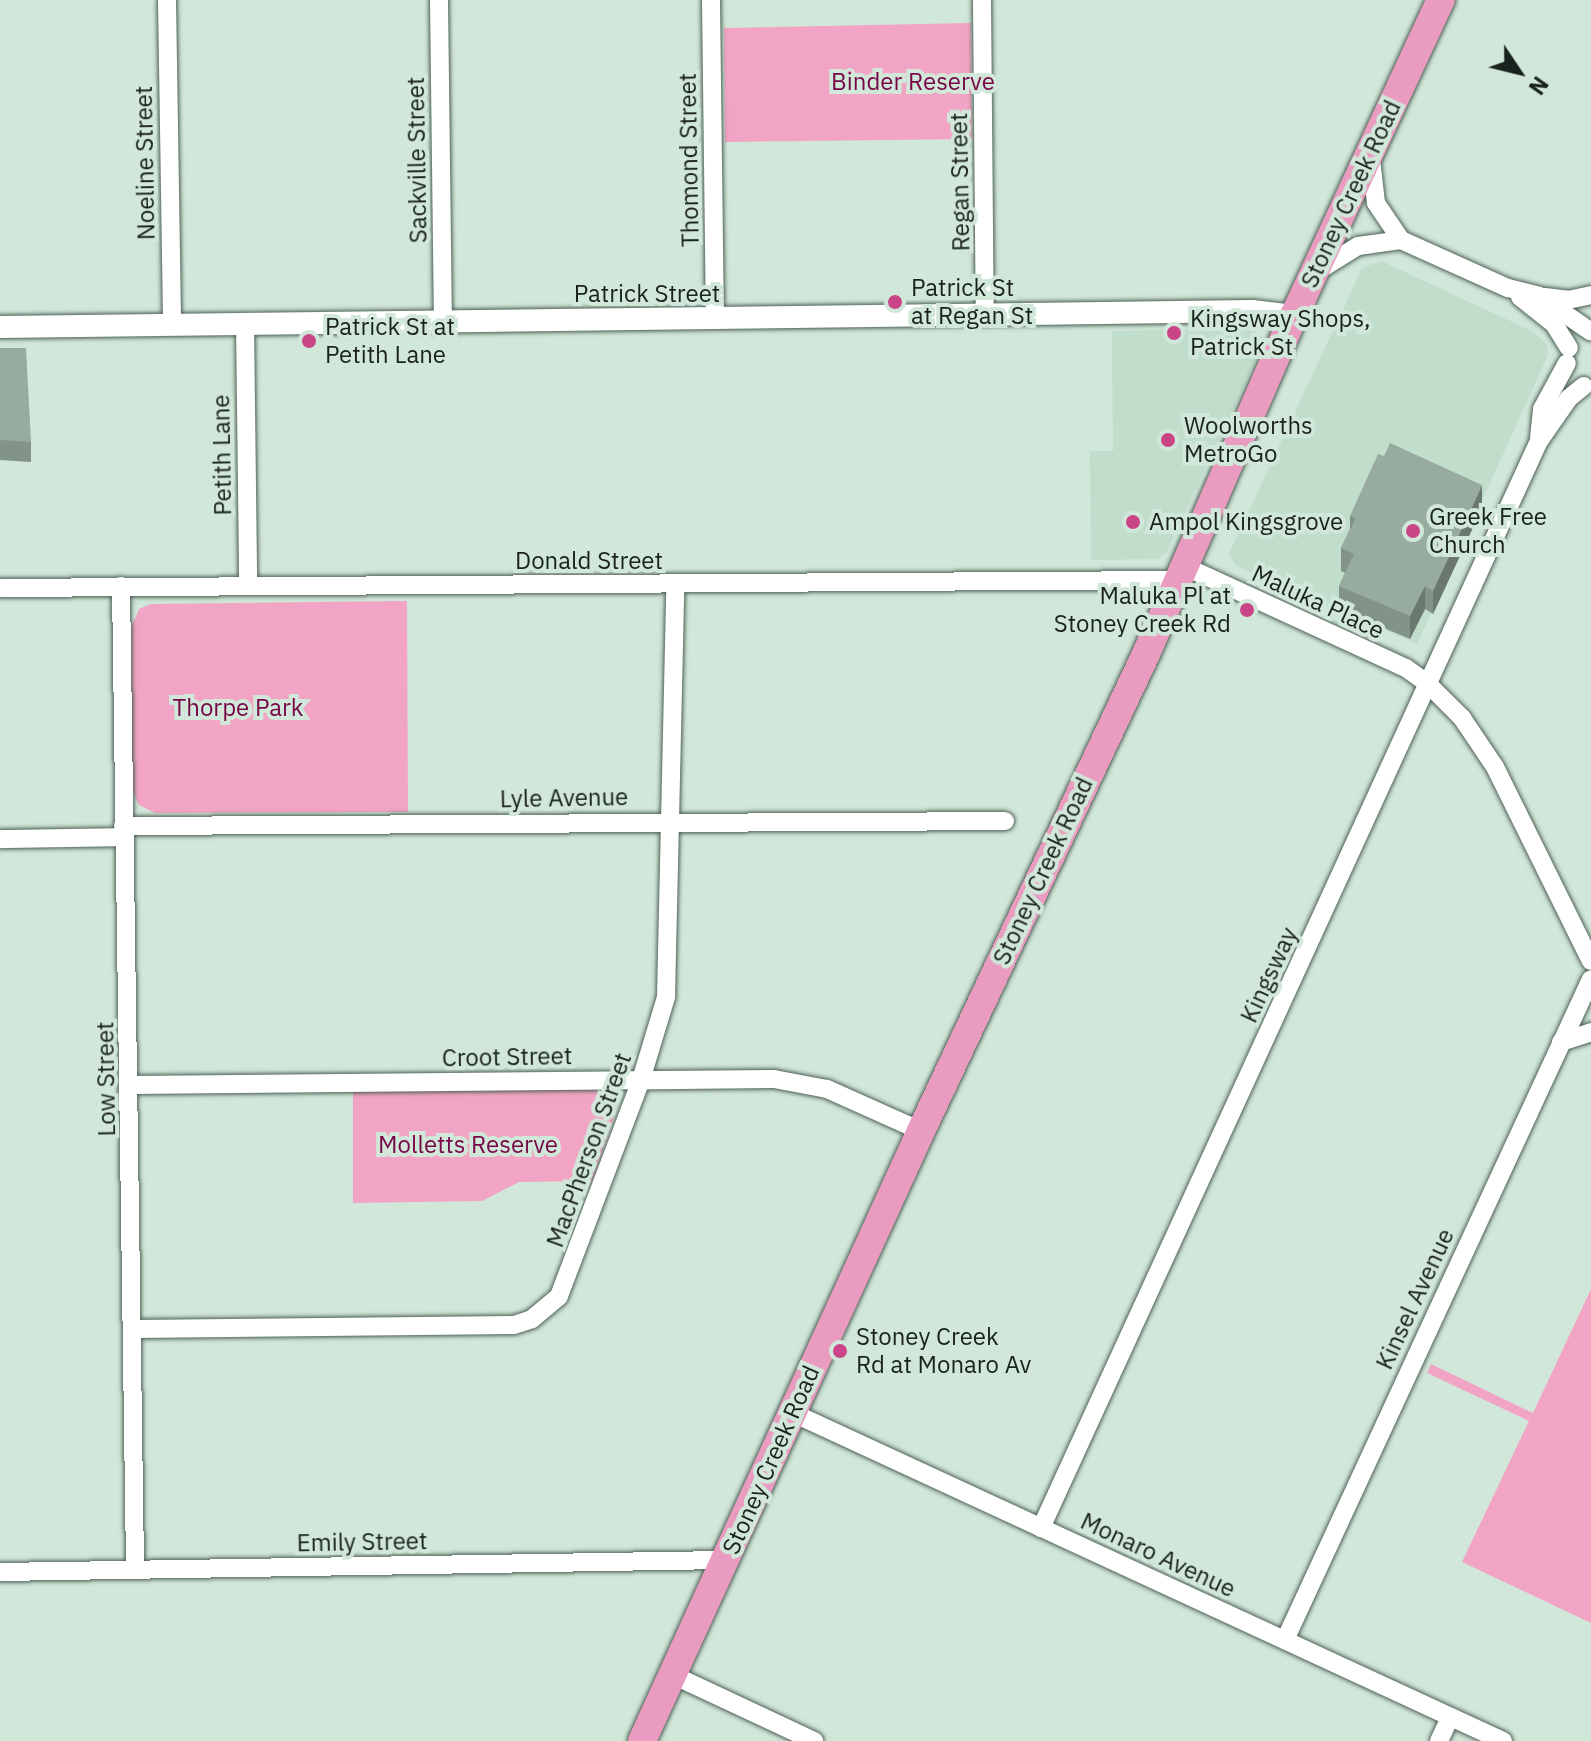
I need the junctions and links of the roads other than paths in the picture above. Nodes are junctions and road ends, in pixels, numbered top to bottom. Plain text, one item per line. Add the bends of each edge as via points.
1 (167, 0) edge
2 (439, 0) edge
3 (711, 0) edge
4 (982, 0) edge
5 (1441, 0) edge
6 (1372, 151) junction
7 (1401, 240) junction
8 (1314, 274) junction
9 (1508, 288) junction
10 (1591, 295) edge
11 (1539, 296) junction
12 (985, 315) junction
13 (1294, 316) junction
14 (443, 320) junction
15 (715, 320) junction
16 (245, 323) junction
17 (172, 325) junction
18 (0, 327) edge
19 (1590, 331) edge
20 (1568, 356) junction
21 (1587, 387) edge
22 (1539, 441) junction
23 (1181, 573) junction
24 (675, 585) junction
25 (121, 586) junction
26 (248, 586) junction
27 (0, 588) edge
28 (1429, 685) junction
29 (669, 821) junction
30 (1005, 821) dead end
31 (123, 831) junction
32 (0, 839) edge
33 (1591, 961) edge
34 (1591, 979) edge
35 (1591, 1032) edge
36 (1561, 1042) junction
37 (641, 1080) junction
38 (131, 1085) junction
39 (921, 1131) junction
40 (134, 1329) junction
41 (793, 1413) junction
42 (1041, 1528) junction
43 (726, 1560) junction
44 (135, 1570) junction
45 (0, 1572) edge
46 (1285, 1640) junction
47 (673, 1675) junction
48 (1450, 1717) junction
49 (642, 1741) edge
50 (814, 1741) edge
51 (1439, 1741) edge
52 (1503, 1741) edge

1 - 17 street, Noeline Street
2 - 14 street, Sackville Street
3 - 15 street, Thomond Street
4 - 12 street, Regan Street
5 - 6 main road, Stoney Creek Road
6 - 7 street via 1376,203
6 - 8 main road, Stoney Creek Road
7 - 8 street via 1358,246
7 - 9 street
8 - 13 main road, Stoney Creek Road
9 - 11 street
9 - 20 street via 1554,324
10 - 11 street via 1568,300
11 - 19 street
12 - 13 street, Patrick Street via 1252,311
12 - 15 street, Patrick Street
13 - 23 main road, Stoney Creek Road
14 - 15 street, Patrick Street
14 - 16 street, Patrick Street
16 - 17 street, Patrick Street
16 - 26 street, Petith Lane
17 - 18 street, Patrick Street
19 - 20 street via 1577,337
20 - 21 street via 1575,381
20 - 22 street, Kingsway via 1542,409
21 - 22 street, Kingsway via 1569,398
22 - 28 street, Kingsway
23 - 24 street, Donald Street
23 - 28 street, Maluka Place via 1409,670
23 - 39 main road, Stoney Creek Road
24 - 26 street, Donald Street
24 - 29 street, MacPherson Street
25 - 26 street, Donald Street
25 - 27 street, Donald Street
25 - 31 street, Low Street
28 - 33 street, Maluka Place via 1462,718 1495,767
28 - 42 street, Kingsway
29 - 30 street, Lyle Avenue
29 - 31 street, Lyle Avenue
29 - 37 street, MacPherson Street via 666,997
31 - 32 street, Lyle Avenue
31 - 38 street, Low Street
34 - 36 street, Kinsel Avenue
35 - 36 street
36 - 46 street, Kinsel Avenue
37 - 38 street, Croot Street
37 - 39 street, Croot Street via 800,1082
37 - 40 street, MacPherson Street via 568,1279 559,1296 532,1319 514,1325
38 - 40 street, Low Street
39 - 41 main road, Stoney Creek Road
40 - 44 street, Low Street
41 - 42 street, Monaro Avenue
41 - 43 main road, Stoney Creek Road
42 - 46 street, Monaro Avenue
43 - 44 street, Emily Street
43 - 47 main road, Stoney Creek Road
44 - 45 street, Emily Street
46 - 48 street, Monaro Avenue
47 - 49 main road, Stoney Creek Road
47 - 50 street
48 - 51 street
48 - 52 street, Monaro Avenue

